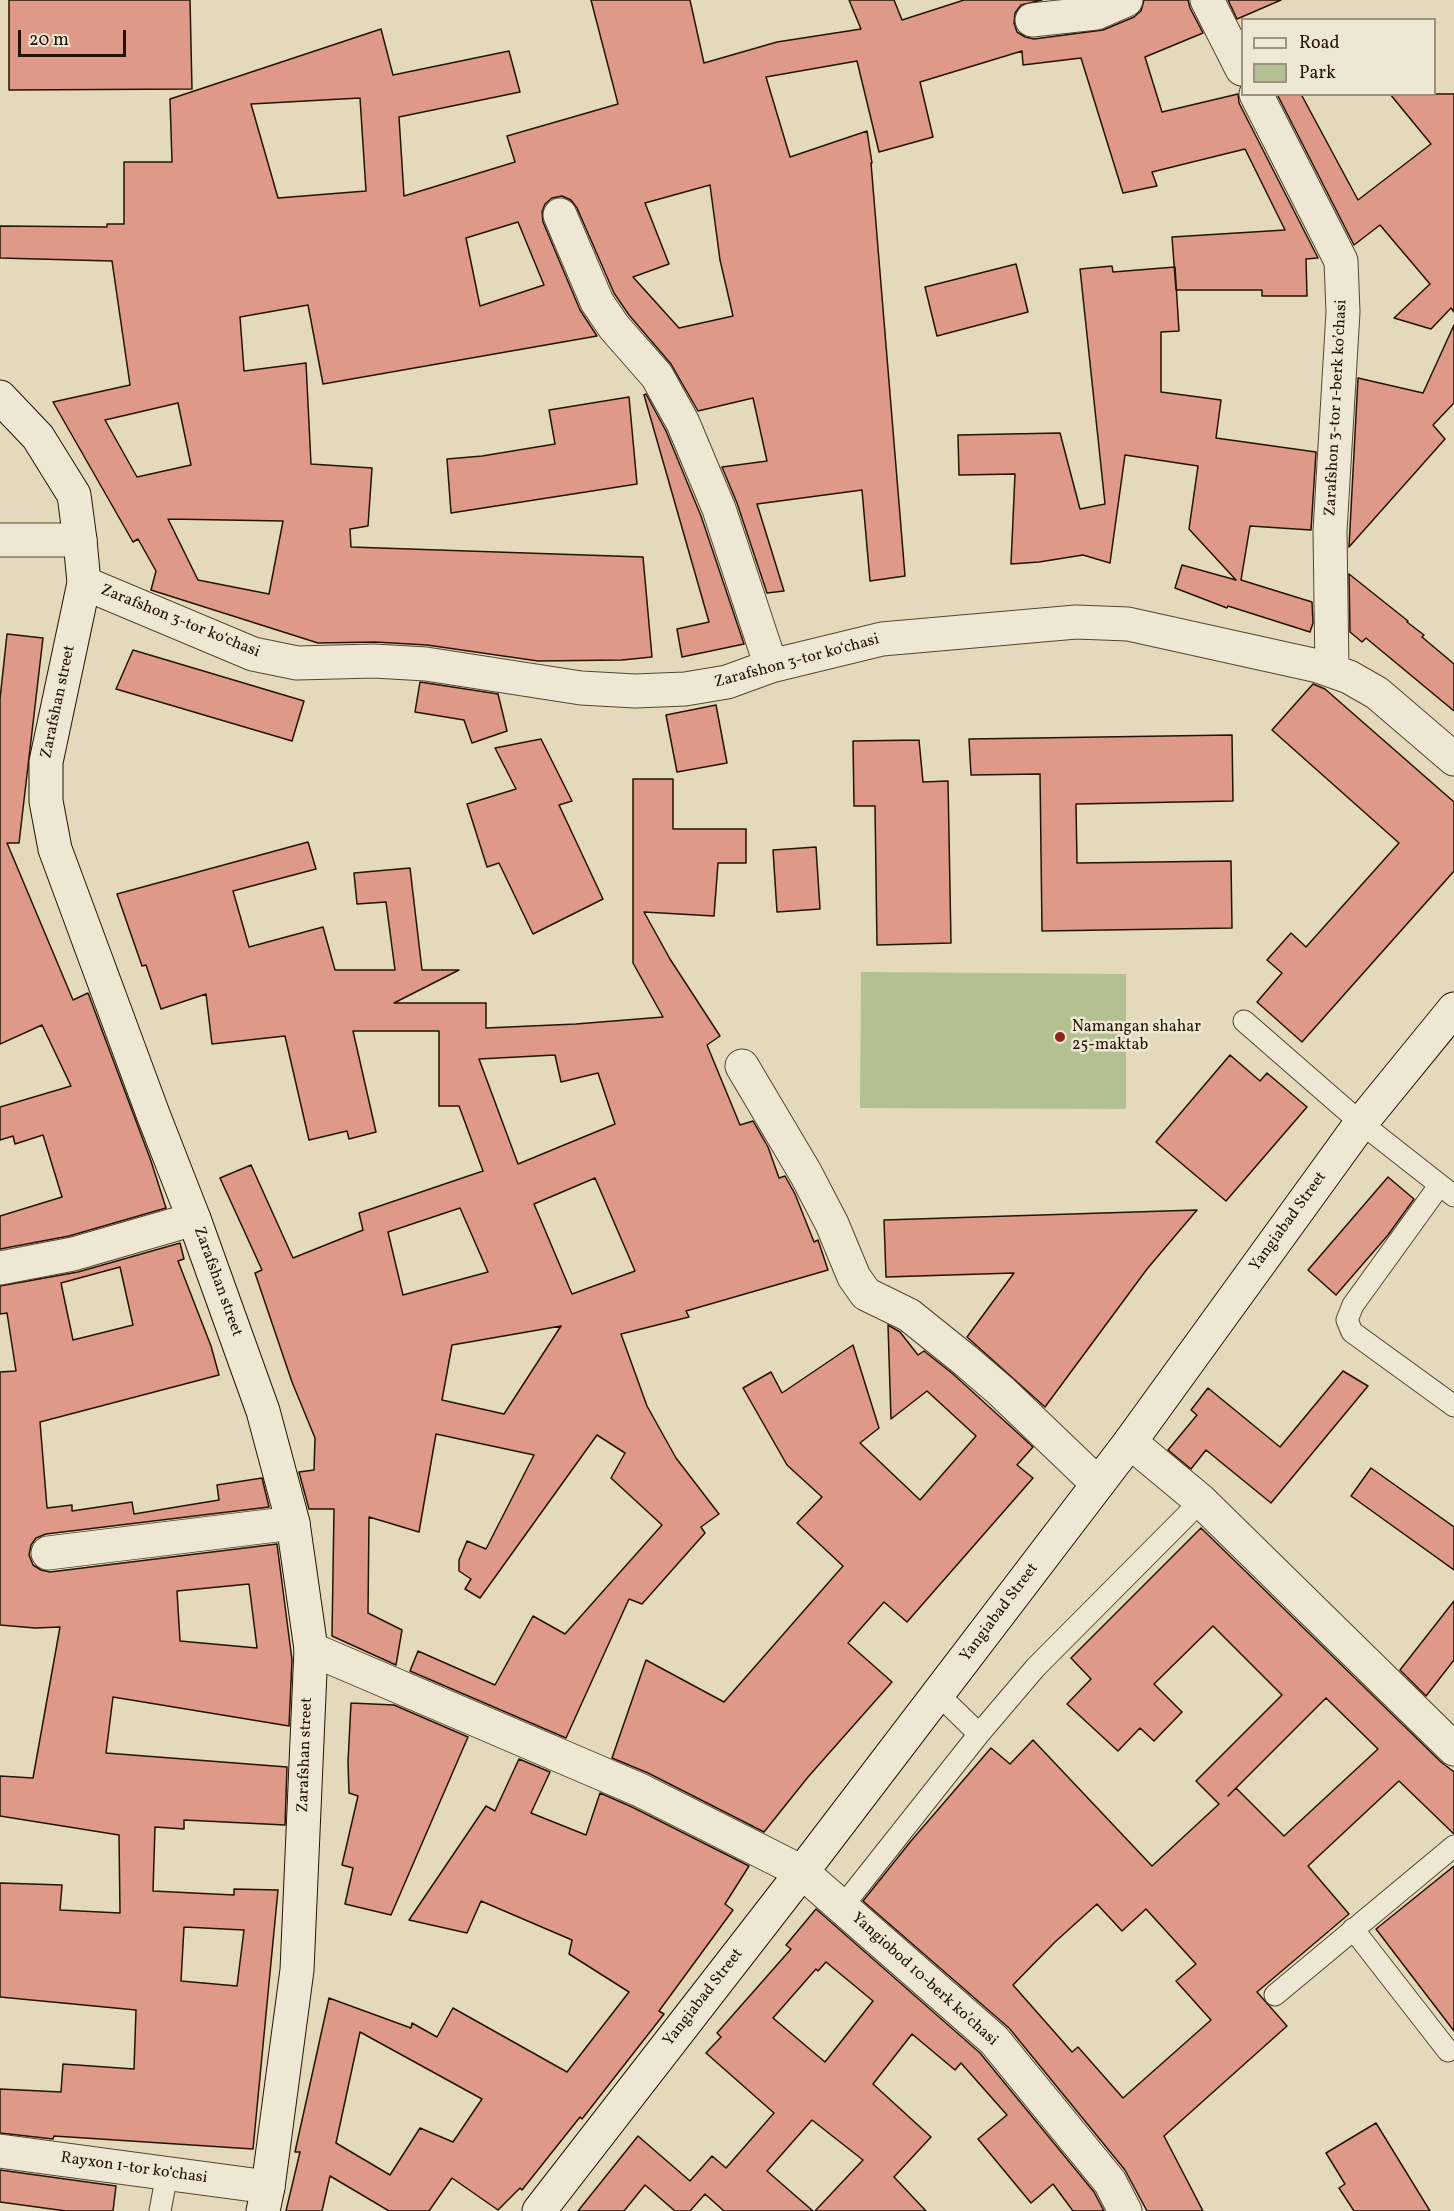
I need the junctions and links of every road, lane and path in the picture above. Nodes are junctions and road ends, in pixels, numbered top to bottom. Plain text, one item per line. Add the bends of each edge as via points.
1 (1126, 0) edge
2 (1207, 0) edge
3 (1032, 20) dead end
4 (1241, 67) edge
5 (1257, 96) edge
6 (560, 215) dead end
7 (0, 397) edge
8 (0, 540) edge
9 (80, 540) junction
10 (84, 584) junction
11 (771, 666) junction
12 (1332, 671) junction
13 (1454, 759) edge
14 (1454, 1009) edge
15 (1244, 1021) dead end
16 (742, 1066) dead end
17 (1360, 1123) junction
18 (1447, 1191) edge
19 (194, 1219) junction
20 (0, 1268) edge
21 (1454, 1406) edge
22 (1130, 1442) junction
23 (1098, 1484) junction
24 (1201, 1501) junction
25 (293, 1523) junction
26 (48, 1553) dead end
27 (311, 1649) junction
28 (938, 1694) junction
29 (979, 1734) junction
30 (1454, 1749) edge
31 (1454, 1846) edge
32 (802, 1872) junction
33 (842, 1906) junction
34 (1353, 1929) junction
35 (1275, 1995) dead end
36 (1448, 2051) dead end
37 (0, 2151) edge
38 (167, 2174) junction
39 (265, 2199) edge
40 (160, 2211) edge
41 (539, 2211) edge
42 (1125, 2211) edge

1 - 3 street via 1096,12
2 - 4 street
5 - 12 street, Zarafshon 3-tor 1-berk koʼchasi via 1341,261 1343,312 1330,531
6 - 11 street via 597,302 657,376 683,423 719,508
7 - 9 street, Zarafshan street via 38,436 74,495
8 - 9 street
9 - 10 street, Zarafshan street
10 - 11 street, Zarafshon 3-tor koʻchasi via 252,654 297,663 426,664 581,688 635,691 727,682
10 - 19 street, Zarafshan street via 46,762 46,801 55,849
11 - 12 street, Zarafshon 3-tor koʻchasi via 882,639 1076,622 1128,624
12 - 13 street, Zarafshon 3-tor koʻchasi via 1377,693
14 - 17 street, Yangiabad Street
15 - 17 lane
16 - 23 street via 806,1174 854,1277 866,1294 909,1315 965,1360
17 - 18 lane
17 - 22 street, Yangiabad Street
18 - 21 lane via 1353,1305 1347,1320 1352,1332
19 - 20 street via 74,1254
19 - 25 street, Zarafshan street via 263,1411
22 - 23 street, Yangiabad Street
22 - 24 street
23 - 28 street, Yangiabad Street
24 - 29 lane via 1036,1667
24 - 30 street
25 - 26 street
25 - 27 street, Zarafshan street
27 - 32 street, Yangiobod 10-berk koʼchasi via 640,1790
27 - 39 street, Zarafshan street via 297,1970
28 - 29 lane
28 - 32 street, Yangiabad Street
29 - 33 lane
31 - 34 lane
32 - 33 street, Yangiobod 10-berk koʼchasi
32 - 41 street, Yangiabad Street
33 - 42 street, Yangiobod 10-berk koʼchasi via 994,2040 1110,2182
34 - 35 lane
34 - 36 lane
37 - 38 street, Rayxon 1-tor koʻchasi
38 - 39 street, Rayxon 1-tor koʻchasi
38 - 40 lane

